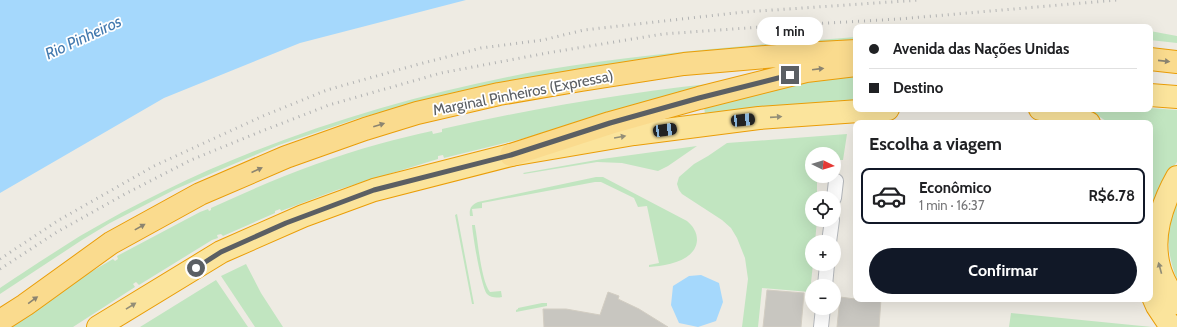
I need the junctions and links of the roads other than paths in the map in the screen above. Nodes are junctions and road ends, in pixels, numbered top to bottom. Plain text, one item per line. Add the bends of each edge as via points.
1 (853, 51) edge
2 (1153, 59) edge
3 (1177, 62) edge
4 (853, 65) edge
5 (1153, 96) edge
6 (1177, 97) edge
7 (853, 111) edge
8 (1056, 112) edge
9 (1081, 120) edge
10 (511, 155) junction
11 (1177, 177) edge
12 (1153, 297) edge
13 (1177, 303) edge
14 (822, 315) edge
15 (0, 321) edge
16 (98, 327) edge
17 (821, 327) edge
18 (1171, 327) edge

15 -> 1 highway, Marginal Pinheiros (Expressa) via 111,243 200,194 286,157 364,129 499,94 588,79 684,64
2 -> 3 highway
10 -> 4 highway via 699,98 806,71
5 - 6 highway
10 -> 7 highway via 711,124
8 - 9 highway
16 -> 10 highway via 221,252 286,223 374,190
13 -> 11 highway via 1159,266 1157,247 1158,222
12 - 18 highway
14 - 17 street

